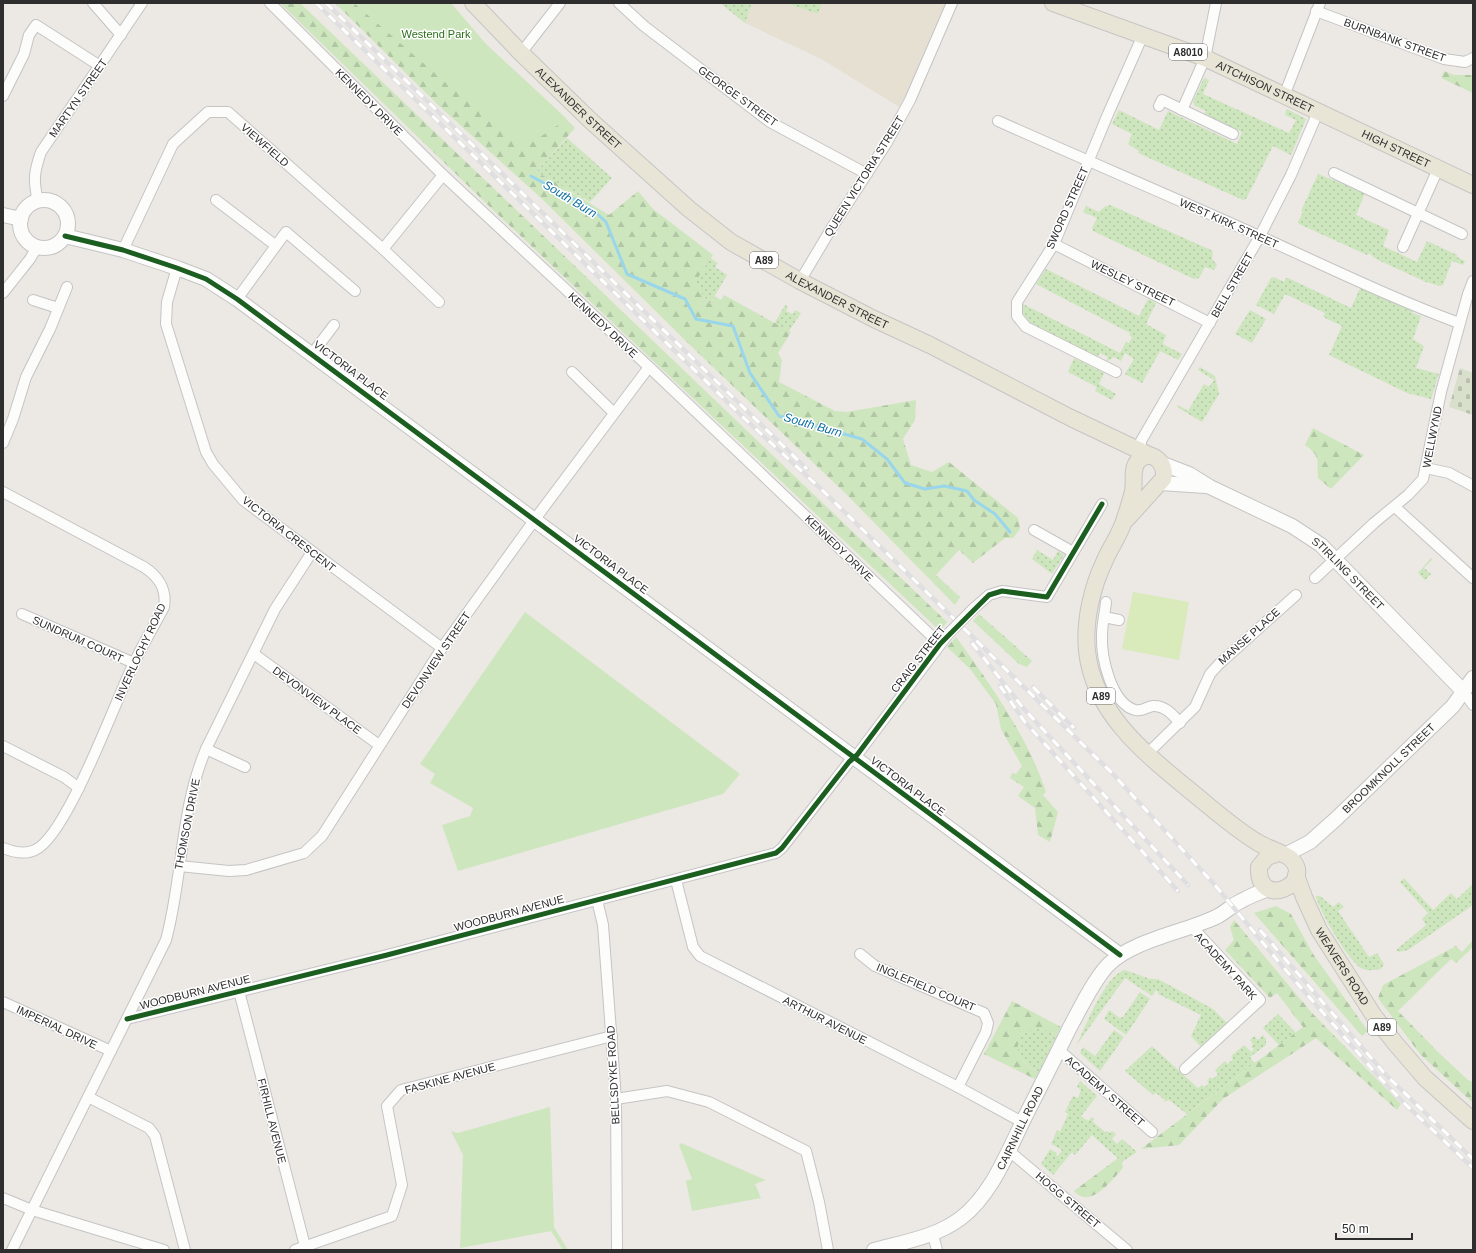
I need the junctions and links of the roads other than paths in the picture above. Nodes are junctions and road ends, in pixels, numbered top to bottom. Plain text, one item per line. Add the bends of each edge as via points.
1 (93, 3) edge
2 (142, 3) edge
3 (270, 3) edge
4 (473, 3) edge
5 (560, 3) edge
6 (619, 3) edge
7 (952, 3) edge
8 (1053, 3) edge
9 (1216, 3) edge
10 (1318, 7) edge
11 (121, 35) junction
12 (1143, 35) junction
13 (520, 53) junction
14 (1205, 58) junction
15 (1473, 58) edge
16 (100, 66) junction
17 (3, 96) edge
18 (1284, 96) junction
19 (1159, 106) dead end
20 (1182, 110) junction
21 (1318, 112) junction
22 (998, 122) dead end
23 (1233, 134) dead end
24 (1088, 161) junction
25 (1438, 169) junction
26 (1334, 172) dead end
27 (867, 174) junction
28 (442, 175) junction
29 (1473, 185) edge
30 (216, 200) dead end
31 (38, 201) junction
32 (1420, 212) junction
33 (3, 216) edge
34 (20, 219) junction
35 (1462, 234) dead end
36 (65, 236) junction
37 (1260, 236) junction
38 (1054, 244) junction
39 (276, 245) junction
40 (37, 247) junction
41 (1403, 248) dead end
42 (383, 249) junction
43 (122, 250) junction
44 (177, 268) junction
45 (800, 281) junction
46 (1473, 281) edge
47 (67, 287) dead end
48 (355, 291) dead end
49 (3, 293) edge
50 (33, 300) dead end
51 (237, 300) junction
52 (439, 302) dead end
53 (58, 308) junction
54 (1210, 323) junction
55 (1460, 323) junction
56 (334, 325) dead end
57 (312, 354) junction
58 (649, 367) junction
59 (572, 372) dead end
60 (1116, 372) dead end
61 (614, 413) junction
62 (1110, 437) junction
63 (3, 443) edge
64 (1152, 458) junction
65 (1426, 468) junction
66 (1134, 475) junction
67 (1158, 484) junction
68 (1473, 486) edge
69 (1210, 487) junction
70 (3, 492) edge
71 (1102, 504) dead end
72 (1395, 507) junction
73 (534, 519) junction
74 (1125, 521) junction
75 (1034, 530) dead end
76 (312, 552) junction
77 (1073, 552) junction
78 (1335, 558) junction
79 (1315, 578) dead end
80 (1473, 578) edge
81 (1296, 595) dead end
82 (1106, 602) dead end
83 (22, 614) dead end
84 (1104, 617) junction
85 (1118, 620) dead end
86 (940, 644) junction
87 (442, 648) junction
88 (254, 654) junction
89 (134, 663) junction
90 (1473, 678) edge
91 (1463, 691) junction
92 (1473, 705) edge
93 (1180, 723) junction
94 (379, 745) junction
95 (3, 746) edge
96 (206, 749) junction
97 (1147, 754) junction
98 (854, 758) junction
99 (245, 767) dead end
100 (79, 788) junction
101 (1232, 825) junction
102 (1310, 842) junction
103 (3, 848) edge
104 (1282, 854) junction
105 (179, 866) junction
106 (1259, 870) junction
107 (1296, 872) junction
108 (676, 880) junction
109 (1275, 890) junction
110 (597, 900) junction
111 (1241, 901) junction
112 (1315, 922) junction
113 (1192, 927) junction
114 (860, 954) dead end
115 (1120, 955) junction
116 (239, 991) junction
117 (3, 1002) edge
118 (127, 1019) junction
119 (612, 1036) junction
120 (1059, 1050) junction
121 (111, 1051) junction
122 (1185, 1069) dead end
123 (958, 1087) junction
124 (88, 1097) junction
125 (616, 1099) junction
126 (1472, 1118) edge
127 (1022, 1122) junction
128 (1152, 1132) dead end
129 (1008, 1150) junction
130 (3, 1198) edge
131 (32, 1210) junction
132 (933, 1235) junction
133 (302, 1249) edge
134 (12, 1250) edge
135 (164, 1250) edge
136 (185, 1250) edge
137 (617, 1250) edge
138 (828, 1250) edge
139 (874, 1250) edge
140 (937, 1250) edge
141 (1127, 1250) edge

1 - 11 street
2 - 11 street, MARTYN STREET
3 - 28 street, KENNEDY DRIVE
4 - 13 main road, ALEXANDER STREET / A89
5 - 13 street
6 - 27 street, GEORGE STREET via 644,26 770,122
7 - 27 street, QUEEN VICTORIA STREET via 910,100
8 - 12 main road, AITCHISON STREET / A8010
9 - 14 street
10 - 15 street, BURNBANK STREET via 1444,59 1465,62
10 - 18 street
11 - 16 street, MARTYN STREET
12 - 14 main road, AITCHISON STREET / A8010
12 - 24 street, SWORD STREET
13 - 45 main road, ALEXANDER STREET / A89 via 689,209 731,242
14 - 18 main road, AITCHISON STREET / A8010
14 - 20 street
16 - 17 street via 36,25 29,35 24,54
16 - 31 street, MARTYN STREET via 41,152 34,173
18 - 21 main road, AITCHISON STREET / A8010
19 - 20 street via 1162,100
20 - 23 street
21 - 25 main road, HIGH STREET / A8010
21 - 37 street, BELL STREET via 1291,176
22 - 24 street, WEST KIRK STREET
24 - 37 street, WEST KIRK STREET
24 - 38 street, SWORD STREET
25 - 29 main road, HIGH STREET / A8010
25 - 32 street
26 - 32 street
27 - 45 street, QUEEN VICTORIA STREET
28 - 42 street
28 - 58 street, KENNEDY DRIVE
30 - 39 street
31 - 34 street via 26,208
31 - 36 street via 46,200 61,206 68,220
32 - 35 street
32 - 41 street
33 - 34 street
34 - 40 street via 20,226 26,239
36 - 40 street via 53,246
36 - 43 street, VICTORIA PLACE
37 - 54 street, BELL STREET
37 - 55 street, WEST KIRK STREET via 1364,285
38 - 54 street, WESLEY STREET
38 - 60 street, SWORD STREET via 1017,302 1017,316 1026,326
39 - 48 street via 286,232
39 - 51 street
40 - 49 street
42 - 43 street, VIEWFIELD via 228,112 208,112 173,144
42 - 52 street, VIEWFIELD
43 - 44 street, VICTORIA PLACE
44 - 51 street, VICTORIA PLACE via 206,279
44 - 76 street, VICTORIA CRESCENT via 167,302 166,324 206,452 243,500
45 - 62 main road, ALEXANDER STREET / A89
46 - 55 street, WELLWYND
47 - 53 street
50 - 53 street
51 - 57 street, VICTORIA PLACE
53 - 63 street via 26,377
54 - 64 street, BELL STREET via 1141,441 1141,448
55 - 65 street, WELLWYND via 1441,392
56 - 57 street
57 - 73 street, VICTORIA PLACE
58 - 61 street, DEVONVIEW STREET
58 - 86 street, KENNEDY DRIVE
59 - 61 street
61 - 73 street, DEVONVIEW STREET
62 - 64 main road, ALEXANDER STREET / A89
62 - 66 main road, ALEXANDER STREET / A89 via 1127,458
64 - 66 main road via 1145,457 1137,462
64 - 67 main road via 1165,474
64 - 69 street, STIRLING STREET via 1189,474
65 - 68 street via 1449,473
65 - 72 street, WELLWYND via 1417,487
66 - 67 main road via 1142,486 1152,487
66 - 74 main road, A89
67 - 69 street, STIRLING STREET
67 - 74 main road, A89
69 - 78 street, STIRLING STREET via 1301,531 1322,545
70 - 89 street, INVERLOCHY ROAD via 155,574 164,592 164,607
71 - 77 street, CRAIG STREET
72 - 78 street, WELLWYND
72 - 80 street
73 - 87 street, DEVONVIEW STREET
73 - 98 street, VICTORIA PLACE
74 - 97 main road, A89 via 1095,585 1087,628 1088,652 1096,687 1107,708 1124,731
75 - 77 street
76 - 87 street, VICTORIA CRESCENT
76 - 88 street, THOMSON DRIVE via 275,609
77 - 86 street, CRAIG STREET, bridge via 1047,597 1002,590 989,595
78 - 79 street
78 - 91 street, STIRLING STREET
81 - 93 street, MANSE PLACE via 1219,664 1210,674 1199,702
82 - 84 street
83 - 89 street, SUNDRUM COURT
84 - 85 street
84 - 93 street via 1102,652 1115,691 1125,704 1133,709 1142,711 1153,706 1166,709
86 - 98 street, CRAIG STREET
87 - 94 street, DEVONVIEW STREET
88 - 94 street, DEVONVIEW PLACE
88 - 96 street, THOMSON DRIVE
89 - 100 street, INVERLOCHY ROAD
90 - 91 street, BROOMKNOLL STREET
91 - 92 street
91 - 102 street, BROOMKNOLL STREET via 1439,721
93 - 97 street, MANSE PLACE
94 - 105 street, DEVONVIEW STREET via 322,836 304,853 246,870 229,871
95 - 100 street via 64,777
96 - 99 street
96 - 105 street, THOMSON DRIVE via 192,791
97 - 101 main road, A89
98 - 108 street, WOODBURN AVENUE via 779,850
98 - 115 street, VICTORIA PLACE
100 - 103 street, INVERLOCHY ROAD via 55,832 36,850 21,853
101 - 104 main road, A89 via 1268,849
101 - 106 main road, A89 via 1248,845
102 - 104 street, BROOMKNOLL STREET
102 - 107 street, BROOMKNOLL STREET via 1300,855
104 - 106 main road via 1267,857
104 - 107 main road via 1291,859
105 - 118 street, THOMSON DRIVE via 166,940
106 - 109 main road via 1261,880
106 - 111 street via 1255,883
107 - 109 main road via 1291,885
107 - 112 main road, WEAVERS ROAD / A89
108 - 110 street, WOODBURN AVENUE
108 - 123 street, ARTHUR AVENUE via 693,947 700,956
109 - 111 street
109 - 112 main road, WEAVERS ROAD / A89 via 1300,906
110 - 116 street, WOODBURN AVENUE
110 - 119 street, BELLSDYKE ROAD via 602,925
111 - 113 street via 1218,916
112 - 126 main road, WEAVERS ROAD / A89 via 1395,1044 1437,1090
113 - 115 street via 1166,934
113 - 122 street, ACADEMY PARK via 1260,1000
114 - 123 street, INGLEFIELD COURT via 875,966 984,1013 988,1023 986,1032
115 - 120 street, CAIRNHILL ROAD via 1100,975
116 - 118 street, WOODBURN AVENUE
116 - 133 street, FIRHILL AVENUE
117 - 121 street, IMPERIAL DRIVE
118 - 121 street, WOODBURN AVENUE
119 - 125 street, BELLSDYKE ROAD
119 - 133 street, FASKINE AVENUE via 401,1090 387,1106 402,1186 392,1216
120 - 127 street, CAIRNHILL ROAD
120 - 128 street, ACADEMY STREET
121 - 124 street, WOODBURN AVENUE
123 - 127 street, ARTHUR AVENUE
124 - 131 street, WOODBURN AVENUE
124 - 136 street via 149,1128 155,1136
125 - 137 street, BELLSDYKE ROAD
125 - 138 street via 667,1091 709,1102 806,1151
127 - 129 street, CAIRNHILL ROAD
129 - 132 street, CAIRNHILL ROAD via 976,1204 962,1218
129 - 141 street, HOGG STREET
130 - 131 street
131 - 134 street, WOODBURN AVENUE
131 - 135 street
132 - 139 street, CAIRNHILL ROAD
132 - 140 street

